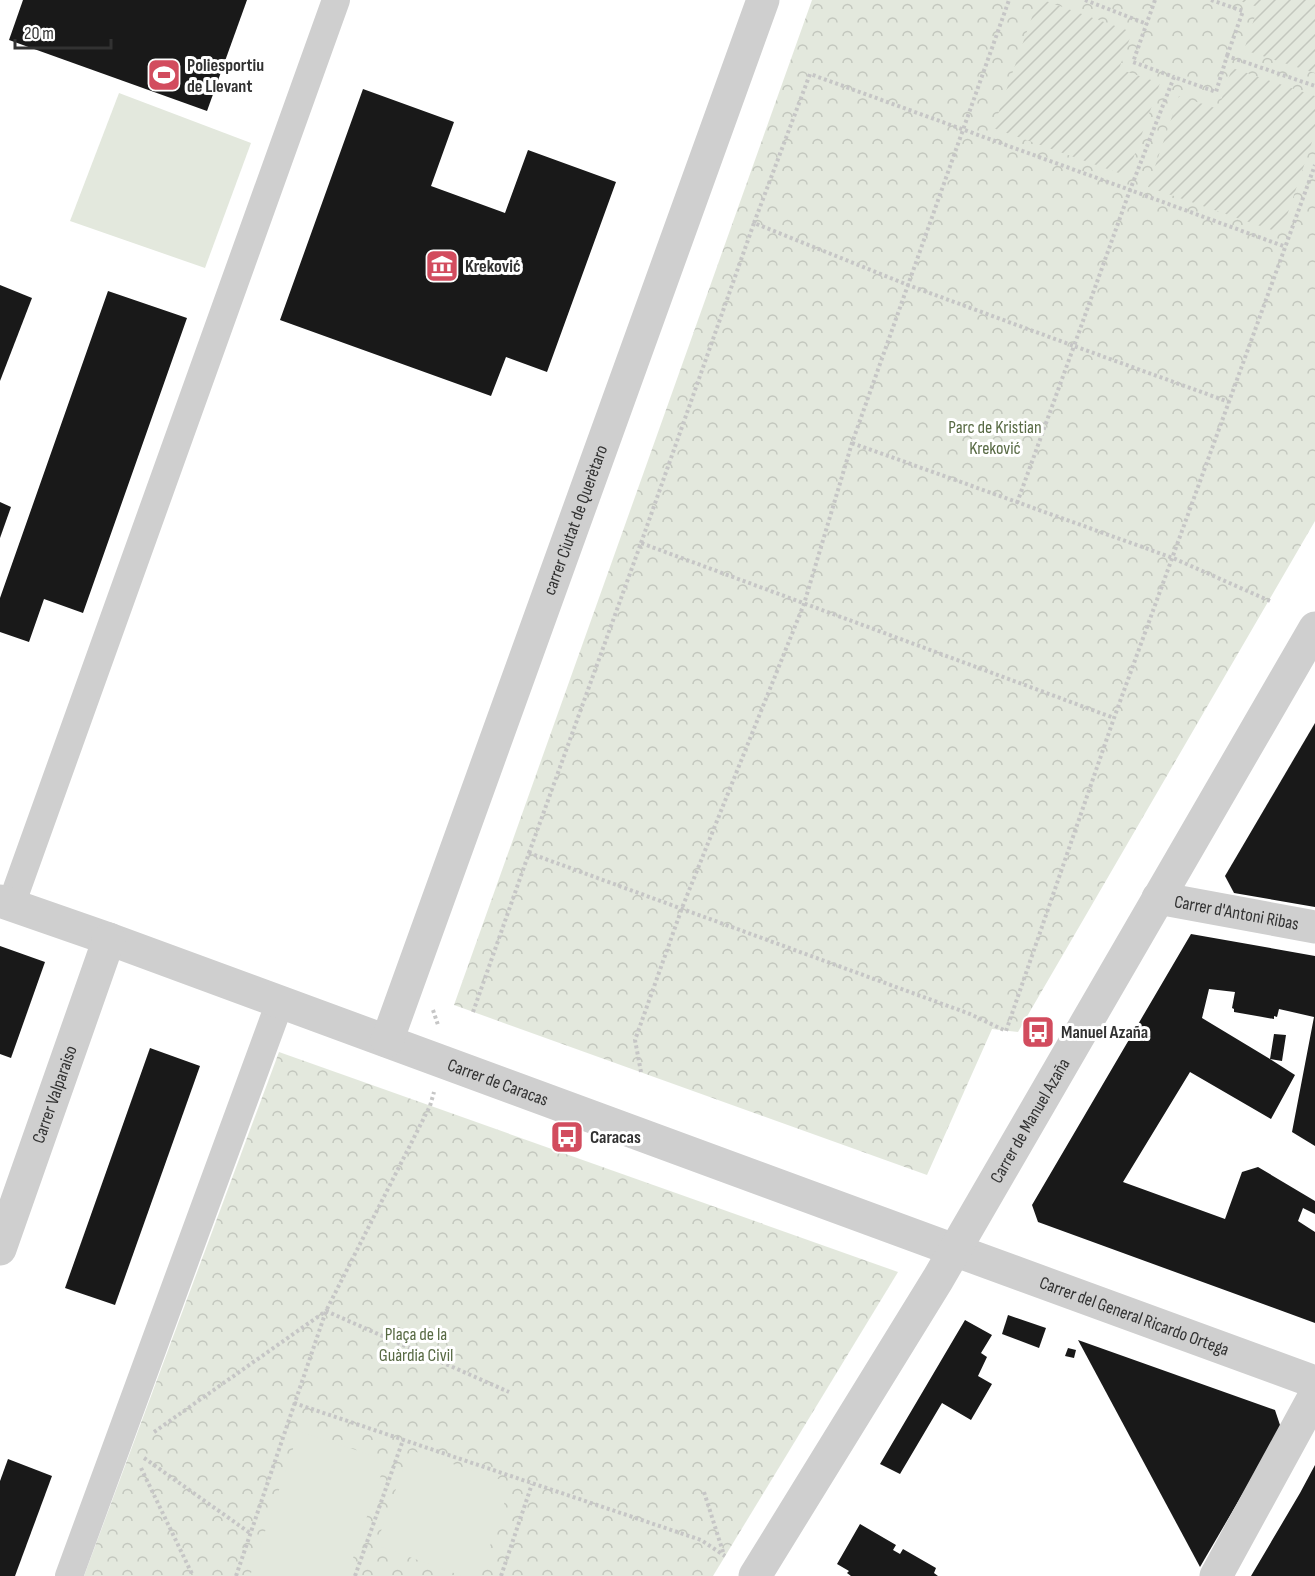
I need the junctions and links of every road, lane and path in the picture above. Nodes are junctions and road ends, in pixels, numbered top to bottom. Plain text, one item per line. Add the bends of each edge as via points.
1 (336, 0) edge
2 (764, 0) edge
3 (1009, 0) edge
4 (1085, 0) edge
5 (1155, 0) edge
6 (1211, 0) edge
7 (1147, 24) junction
8 (1227, 56) junction
9 (1174, 77) junction
10 (1315, 86) edge
11 (964, 129) junction
12 (1315, 165) edge
13 (1130, 190) junction
14 (754, 223) junction
15 (1286, 247) junction
16 (908, 285) junction
17 (1074, 346) junction
18 (1230, 402) junction
19 (852, 443) junction
20 (1017, 503) junction
21 (641, 543) junction
22 (1173, 558) junction
23 (1270, 601) dead end
24 (804, 604) junction
25 (1315, 628) edge
26 (1114, 718) junction
27 (529, 853) junction
28 (1158, 898) junction
29 (5, 903) edge
30 (682, 908) junction
31 (1315, 927) edge
32 (109, 939) junction
33 (430, 1001) dead end
34 (280, 1002) junction
35 (472, 1012) dead end
36 (439, 1028) dead end
37 (387, 1041) junction
38 (445, 1063) junction
39 (641, 1072) dead end
40 (0, 1249) edge
41 (954, 1250) junction
42 (326, 1311) junction
43 (1315, 1382) edge
44 (509, 1392) dead end
45 (1315, 1395) edge
46 (294, 1403) junction
47 (151, 1435) dead end
48 (403, 1440) junction
49 (141, 1455) dead end
50 (137, 1459) dead end
51 (532, 1484) junction
52 (704, 1492) dead end
53 (250, 1533) junction
54 (69, 1576) edge
55 (193, 1576) edge
56 (236, 1576) edge
57 (355, 1576) edge
58 (501, 1576) edge
59 (755, 1576) edge
60 (1216, 1576) edge

1 - 29 street
2 - 37 street, carrer Ciutat de Querètaro
3 - 11 path
4 - 7 path
5 - 7 path
6 - 8 path via 1243,11
7 - 9 path via 1133,62
8 - 9 path via 1216,93
8 - 10 path
9 - 13 path
11 - 13 path
11 - 14 path via 810,74
11 - 16 path
12 - 15 path
13 - 15 path
13 - 17 path
14 - 16 path
14 - 21 path
15 - 18 path
16 - 17 path
16 - 19 path
17 - 18 path
17 - 20 path
18 - 22 path
19 - 20 path
19 - 24 path
20 - 22 path
21 - 24 path
21 - 27 path
22 - 23 path
22 - 26 path
24 - 26 path
24 - 30 path
25 - 28 street, Carrer de Manuel Azaña
26 - 30 path via 1006,1031 970,1014
27 - 30 path
27 - 35 path
28 - 31 street, Carrer d'Antoni Ribas
28 - 41 street, Carrer de Manuel Azaña
29 - 32 street
30 - 39 path via 635,1040
32 - 34 street, Carrer de Caracas
32 - 40 street, Carrer Valparaiso
33 - 36 path
34 - 37 street, Carrer de Caracas
34 - 54 street
37 - 38 street, Carrer de Caracas
38 - 41 street, Carrer de Caracas
38 - 42 path via 430,1106
41 - 43 street, Carrer del General Ricardo Ortega
41 - 59 street, Carrer de Manuel Azaña
42 - 44 path
42 - 46 path
42 - 47 path
45 - 60 street
46 - 48 path
46 - 53 path
48 - 51 path
48 - 57 path
49 - 53 path
50 - 55 path
51 - 52 path via 701,1540 725,1556
51 - 58 path
53 - 56 path

